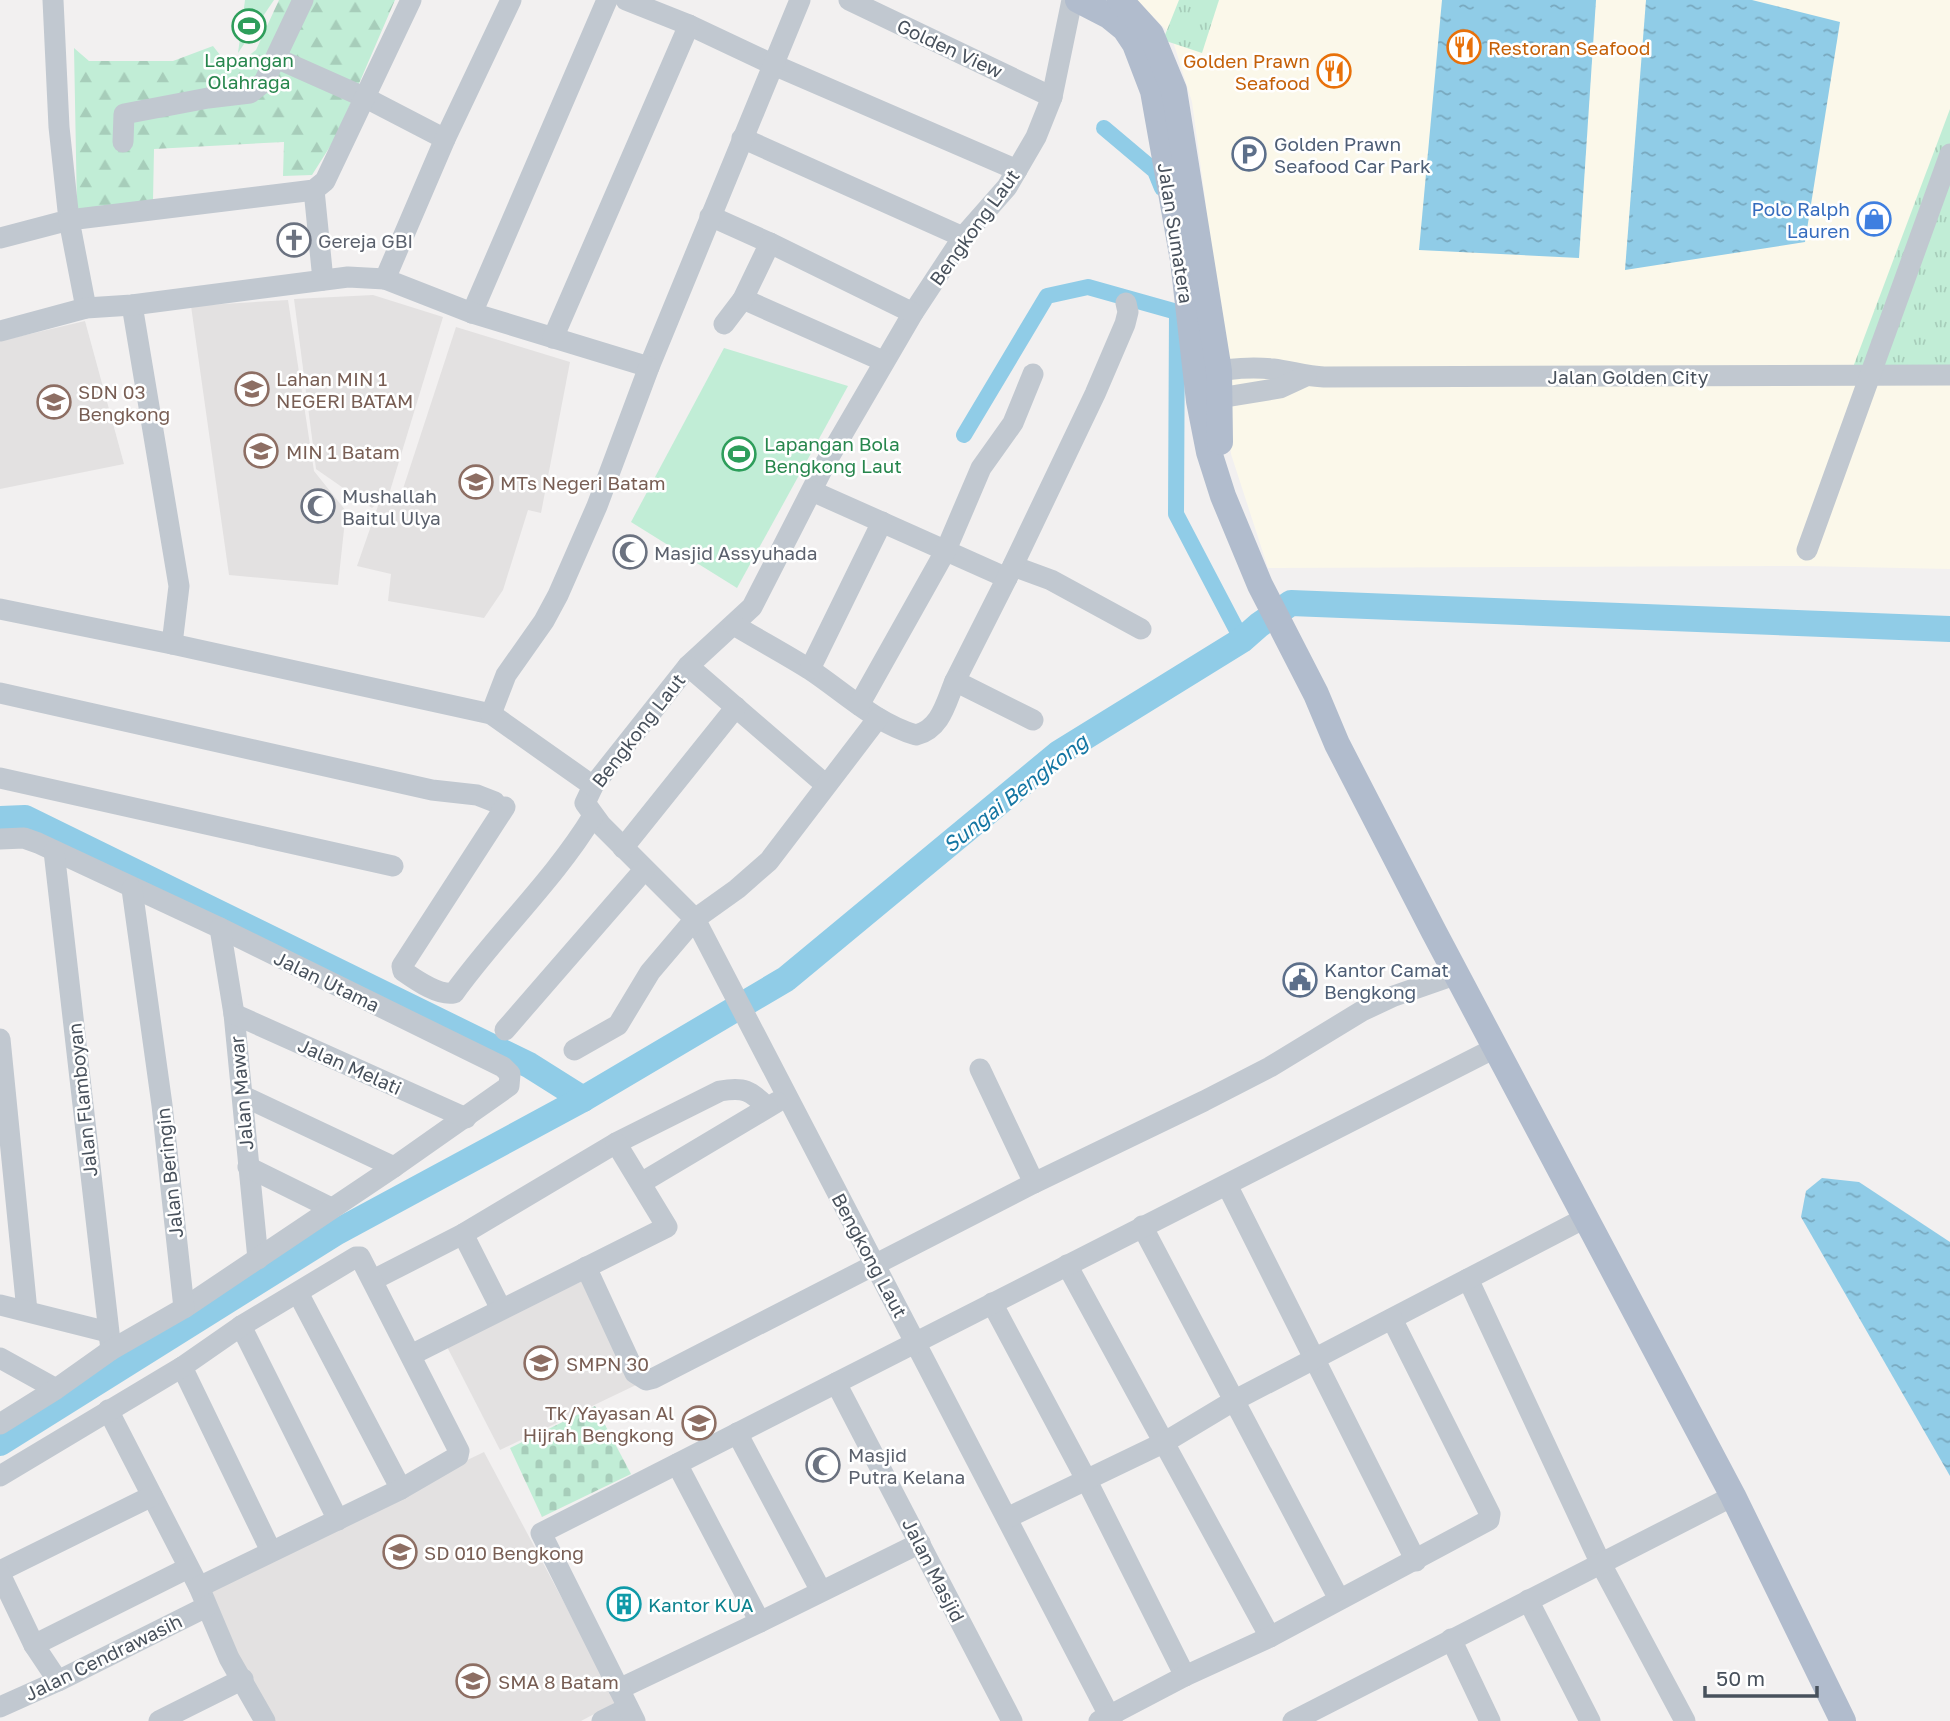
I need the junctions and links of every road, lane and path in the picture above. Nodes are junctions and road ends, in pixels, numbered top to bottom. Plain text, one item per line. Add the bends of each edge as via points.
1 (53, 0) edge
2 (303, 0) edge
3 (411, 0) edge
4 (511, 0) edge
5 (607, 0) edge
6 (626, 0) edge
7 (800, 0) edge
8 (849, 0) edge
9 (1072, 0) edge
10 (1078, 0) edge
11 (1120, 0) edge
12 (690, 25) junction
13 (276, 58) junction
14 (774, 65) junction
15 (1052, 97) junction
16 (366, 98) junction
17 (742, 138) junction
18 (445, 139) junction
19 (123, 142) dead end
20 (1950, 154) edge
21 (1017, 170) junction
22 (314, 190) junction
23 (709, 216) junction
24 (69, 220) junction
25 (963, 237) junction
26 (0, 238) edge
27 (769, 243) junction
28 (385, 279) junction
29 (323, 280) junction
30 (743, 299) junction
31 (1126, 303) dead end
32 (132, 305) junction
33 (86, 308) junction
34 (472, 313) junction
35 (913, 313) junction
36 (724, 324) dead end
37 (0, 331) edge
38 (553, 338) junction
39 (883, 361) junction
40 (649, 367) junction
41 (1033, 374) dead end
42 (1871, 374) junction
43 (1950, 375) edge
44 (1208, 386) junction
45 (812, 491) junction
46 (882, 523) junction
47 (946, 550) junction
48 (1807, 550) dead end
49 (1010, 572) junction
50 (0, 609) edge
51 (734, 625) junction
52 (1141, 629) dead end
53 (172, 644) junction
54 (688, 666) junction
55 (810, 669) junction
56 (955, 681) junction
57 (0, 693) edge
58 (859, 705) junction
59 (736, 707) junction
60 (491, 713) junction
61 (878, 718) junction
62 (1033, 720) dead end
63 (0, 778) edge
64 (827, 785) junction
65 (593, 786) junction
66 (593, 816) junction
67 (0, 839) edge
68 (624, 848) junction
69 (54, 850) junction
70 (393, 866) dead end
71 (644, 870) junction
72 (132, 889) junction
73 (695, 919) junction
74 (220, 929) junction
75 (1457, 974) junction
76 (234, 1014) junction
77 (505, 1030) dead end
78 (0, 1039) edge
79 (1495, 1048) junction
80 (574, 1050) dead end
81 (980, 1069) dead end
82 (243, 1096) junction
83 (788, 1098) junction
84 (767, 1107) junction
85 (466, 1118) junction
86 (616, 1143) junction
87 (248, 1167) junction
88 (394, 1167) junction
89 (640, 1183) junction
90 (1034, 1183) junction
91 (1227, 1185) junction
92 (331, 1208) junction
93 (1587, 1217) junction
94 (1142, 1226) junction
95 (463, 1234) junction
96 (258, 1259) junction
97 (874, 1265) junction
98 (1067, 1265) junction
99 (586, 1267) junction
100 (1468, 1279) junction
101 (373, 1280) junction
102 (299, 1293) junction
103 (992, 1303) junction
104 (0, 1306) edge
105 (184, 1308) junction
106 (501, 1309) junction
107 (27, 1311) junction
108 (1392, 1319) junction
109 (241, 1326) junction
110 (110, 1341) junction
111 (915, 1341) junction
112 (411, 1355) junction
113 (0, 1358) edge
114 (1313, 1359) junction
115 (182, 1367) junction
116 (836, 1383) junction
117 (56, 1389) junction
118 (1235, 1400) junction
119 (108, 1410) junction
120 (0, 1424) edge
121 (737, 1433) junction
122 (1165, 1442) junction
123 (677, 1464) junction
124 (0, 1476) edge
125 (1087, 1481) junction
126 (401, 1489) junction
127 (152, 1496) junction
128 (1734, 1496) junction
129 (1007, 1518) junction
130 (338, 1520) junction
131 (920, 1543) junction
132 (271, 1551) junction
133 (1416, 1561) junction
134 (1601, 1564) junction
135 (188, 1568) junction
136 (0, 1573) edge
137 (821, 1591) junction
138 (203, 1597) junction
139 (1339, 1600) junction
140 (1528, 1600) junction
141 (760, 1622) junction
142 (1270, 1637) junction
143 (1451, 1639) junction
144 (34, 1645) junction
145 (1185, 1676) junction
146 (243, 1679) junction
147 (58, 1681) junction
148 (619, 1689) junction
149 (0, 1707) edge
150 (632, 1714) edge
151 (1106, 1719) edge
152 (1486, 1720) edge
153 (159, 1721) edge
154 (265, 1721) edge
155 (602, 1721) edge
156 (1012, 1721) edge
157 (1293, 1721) edge
158 (1590, 1721) edge
159 (1685, 1721) edge
160 (1843, 1721) edge

1 - 24 street
2 - 13 street
3 - 16 street
4 - 18 street
5 - 34 street
6 - 12 street
7 - 14 street
8 - 15 street, Golden View
9 - 15 street, Bengkong Laut
10 - 44 main road, Jalan Sumatera via 1125,29 1153,91
11 - 44 main road, Jalan Sumatera via 1151,34 1174,90
12 - 14 street
12 - 38 street
13 - 16 street
13 - 19 street via 264,82 250,93 124,114
14 - 17 street
14 - 21 street
15 - 21 street, Bengkong Laut
16 - 18 street
16 - 22 street via 326,180
17 - 23 street
17 - 25 street
18 - 28 street
20 - 42 street
21 - 25 street, Bengkong Laut
22 - 24 street
22 - 29 street
23 - 27 street
23 - 40 street
24 - 26 street
24 - 33 street
25 - 35 street, Bengkong Laut
27 - 30 street
27 - 35 street
28 - 29 street
28 - 34 street
29 - 32 street
30 - 36 street
30 - 39 street
31 - 49 street via 1125,324 1095,394
32 - 33 street
32 - 53 street via 179,586
33 - 37 street
34 - 38 street
35 - 39 street, Bengkong Laut
38 - 40 street
39 - 45 street, Bengkong Laut
40 - 60 street via 558,595 506,675
41 - 47 street via 1013,423 981,468
42 - 43 street, Jalan Golden City
42 - 44 street, Jalan Golden City via 1306,376 1272,369
42 - 48 street
44 - 75 main road, Jalan Sumatera via 1223,496 1260,585
45 - 46 street
45 - 51 street, Bengkong Laut via 752,607
46 - 47 street
46 - 55 street
47 - 49 street
47 - 58 street
49 - 52 street via 1051,580
49 - 56 street
50 - 53 street
51 - 54 street, Bengkong Laut
51 - 55 street
53 - 60 street
54 - 59 street
54 - 65 street, Bengkong Laut
55 - 58 street
56 - 61 street via 942,714 925,733 902,731
56 - 62 street
57 - 66 street via 445,793 477,795 500,804 402,965 403,971 442,993 454,993 575,846
58 - 61 street
59 - 64 street
59 - 68 street
60 - 65 street
61 - 64 street
63 - 70 street
64 - 73 street via 769,861
65 - 66 street, Bengkong Laut via 585,803
66 - 68 street, Bengkong Laut
67 - 69 street, Jalan Utama via 24,838
68 - 71 street, Bengkong Laut
69 - 72 street, Jalan Utama
69 - 110 street, Jalan Flamboyan
71 - 73 street, Bengkong Laut
71 - 77 street
72 - 74 street, Jalan Utama
72 - 105 street, Jalan Beringin
73 - 80 street via 650,972 618,1025
73 - 83 street, Bengkong Laut
74 - 76 street, Jalan Mawar
74 - 85 street, Jalan Utama via 503,1067 510,1074 509,1086
75 - 79 main road, Jalan Sumatera
75 - 90 street via 1362,1011 1270,1067
76 - 82 street, Jalan Mawar
76 - 85 street, Jalan Melati
78 - 107 street
79 - 91 street
79 - 93 main road, Jalan Sumatera
81 - 90 street
82 - 87 street, Jalan Mawar
82 - 88 street
83 - 84 street
83 - 97 street, Bengkong Laut
84 - 86 street via 754,1094 738,1088 720,1091
84 - 89 street
85 - 88 street, Jalan Utama
86 - 89 street
86 - 95 street
87 - 92 street
87 - 96 street, Jalan Mawar
88 - 92 street, Jalan Utama
89 - 99 street via 667,1227
90 - 97 street
91 - 94 street
91 - 114 street
92 - 96 street, Jalan Utama
93 - 100 street
93 - 128 main road, Jalan Sumatera
94 - 98 street
94 - 118 street
95 - 101 street
95 - 106 street
96 - 105 street, Jalan Utama
97 - 99 street via 646,1380 635,1373
97 - 111 street, Bengkong Laut
98 - 103 street
98 - 122 street
99 - 106 street
100 - 108 street
100 - 134 street
101 - 102 street via 362,1259 356,1257
101 - 112 street
102 - 109 street
102 - 126 street
103 - 111 street
103 - 125 street
104 - 107 street
105 - 110 street
106 - 112 street
107 - 110 street
108 - 114 street
108 - 133 street via 1490,1517
109 - 115 street
109 - 130 street
110 - 117 street
111 - 116 street
111 - 129 street, Bengkong Laut
112 - 126 street, Jalan Cendrawasih via 460,1454
113 - 117 street
114 - 118 street
114 - 133 street
115 - 119 street
115 - 132 street
116 - 121 street
116 - 131 street, Jalan Masjid
117 - 120 street
118 - 122 street
118 - 139 street
119 - 124 street
119 - 127 street
121 - 123 street
121 - 137 street
122 - 125 street
122 - 142 street
123 - 141 street
123 - 148 street via 541,1533
125 - 129 street
125 - 145 street
126 - 130 street, Jalan Cendrawasih
127 - 135 street
127 - 136 street
128 - 134 street
128 - 160 main road, Jalan Sumatera
129 - 151 street, Bengkong Laut
130 - 132 street, Jalan Cendrawasih
131 - 137 street
131 - 156 street, Jalan Masjid
132 - 138 street, Jalan Cendrawasih
133 - 139 street
134 - 140 street
134 - 159 street
135 - 138 street
135 - 144 street
136 - 144 street
137 - 141 street
138 - 146 street
138 - 147 street, Jalan Cendrawasih
139 - 142 street
140 - 143 street
140 - 158 street
141 - 148 street
142 - 145 street
143 - 152 street
143 - 157 street
144 - 147 street
145 - 151 street
146 - 153 street
146 - 154 street
147 - 149 street, Jalan Cendrawasih
148 - 150 street
150 - 155 street

